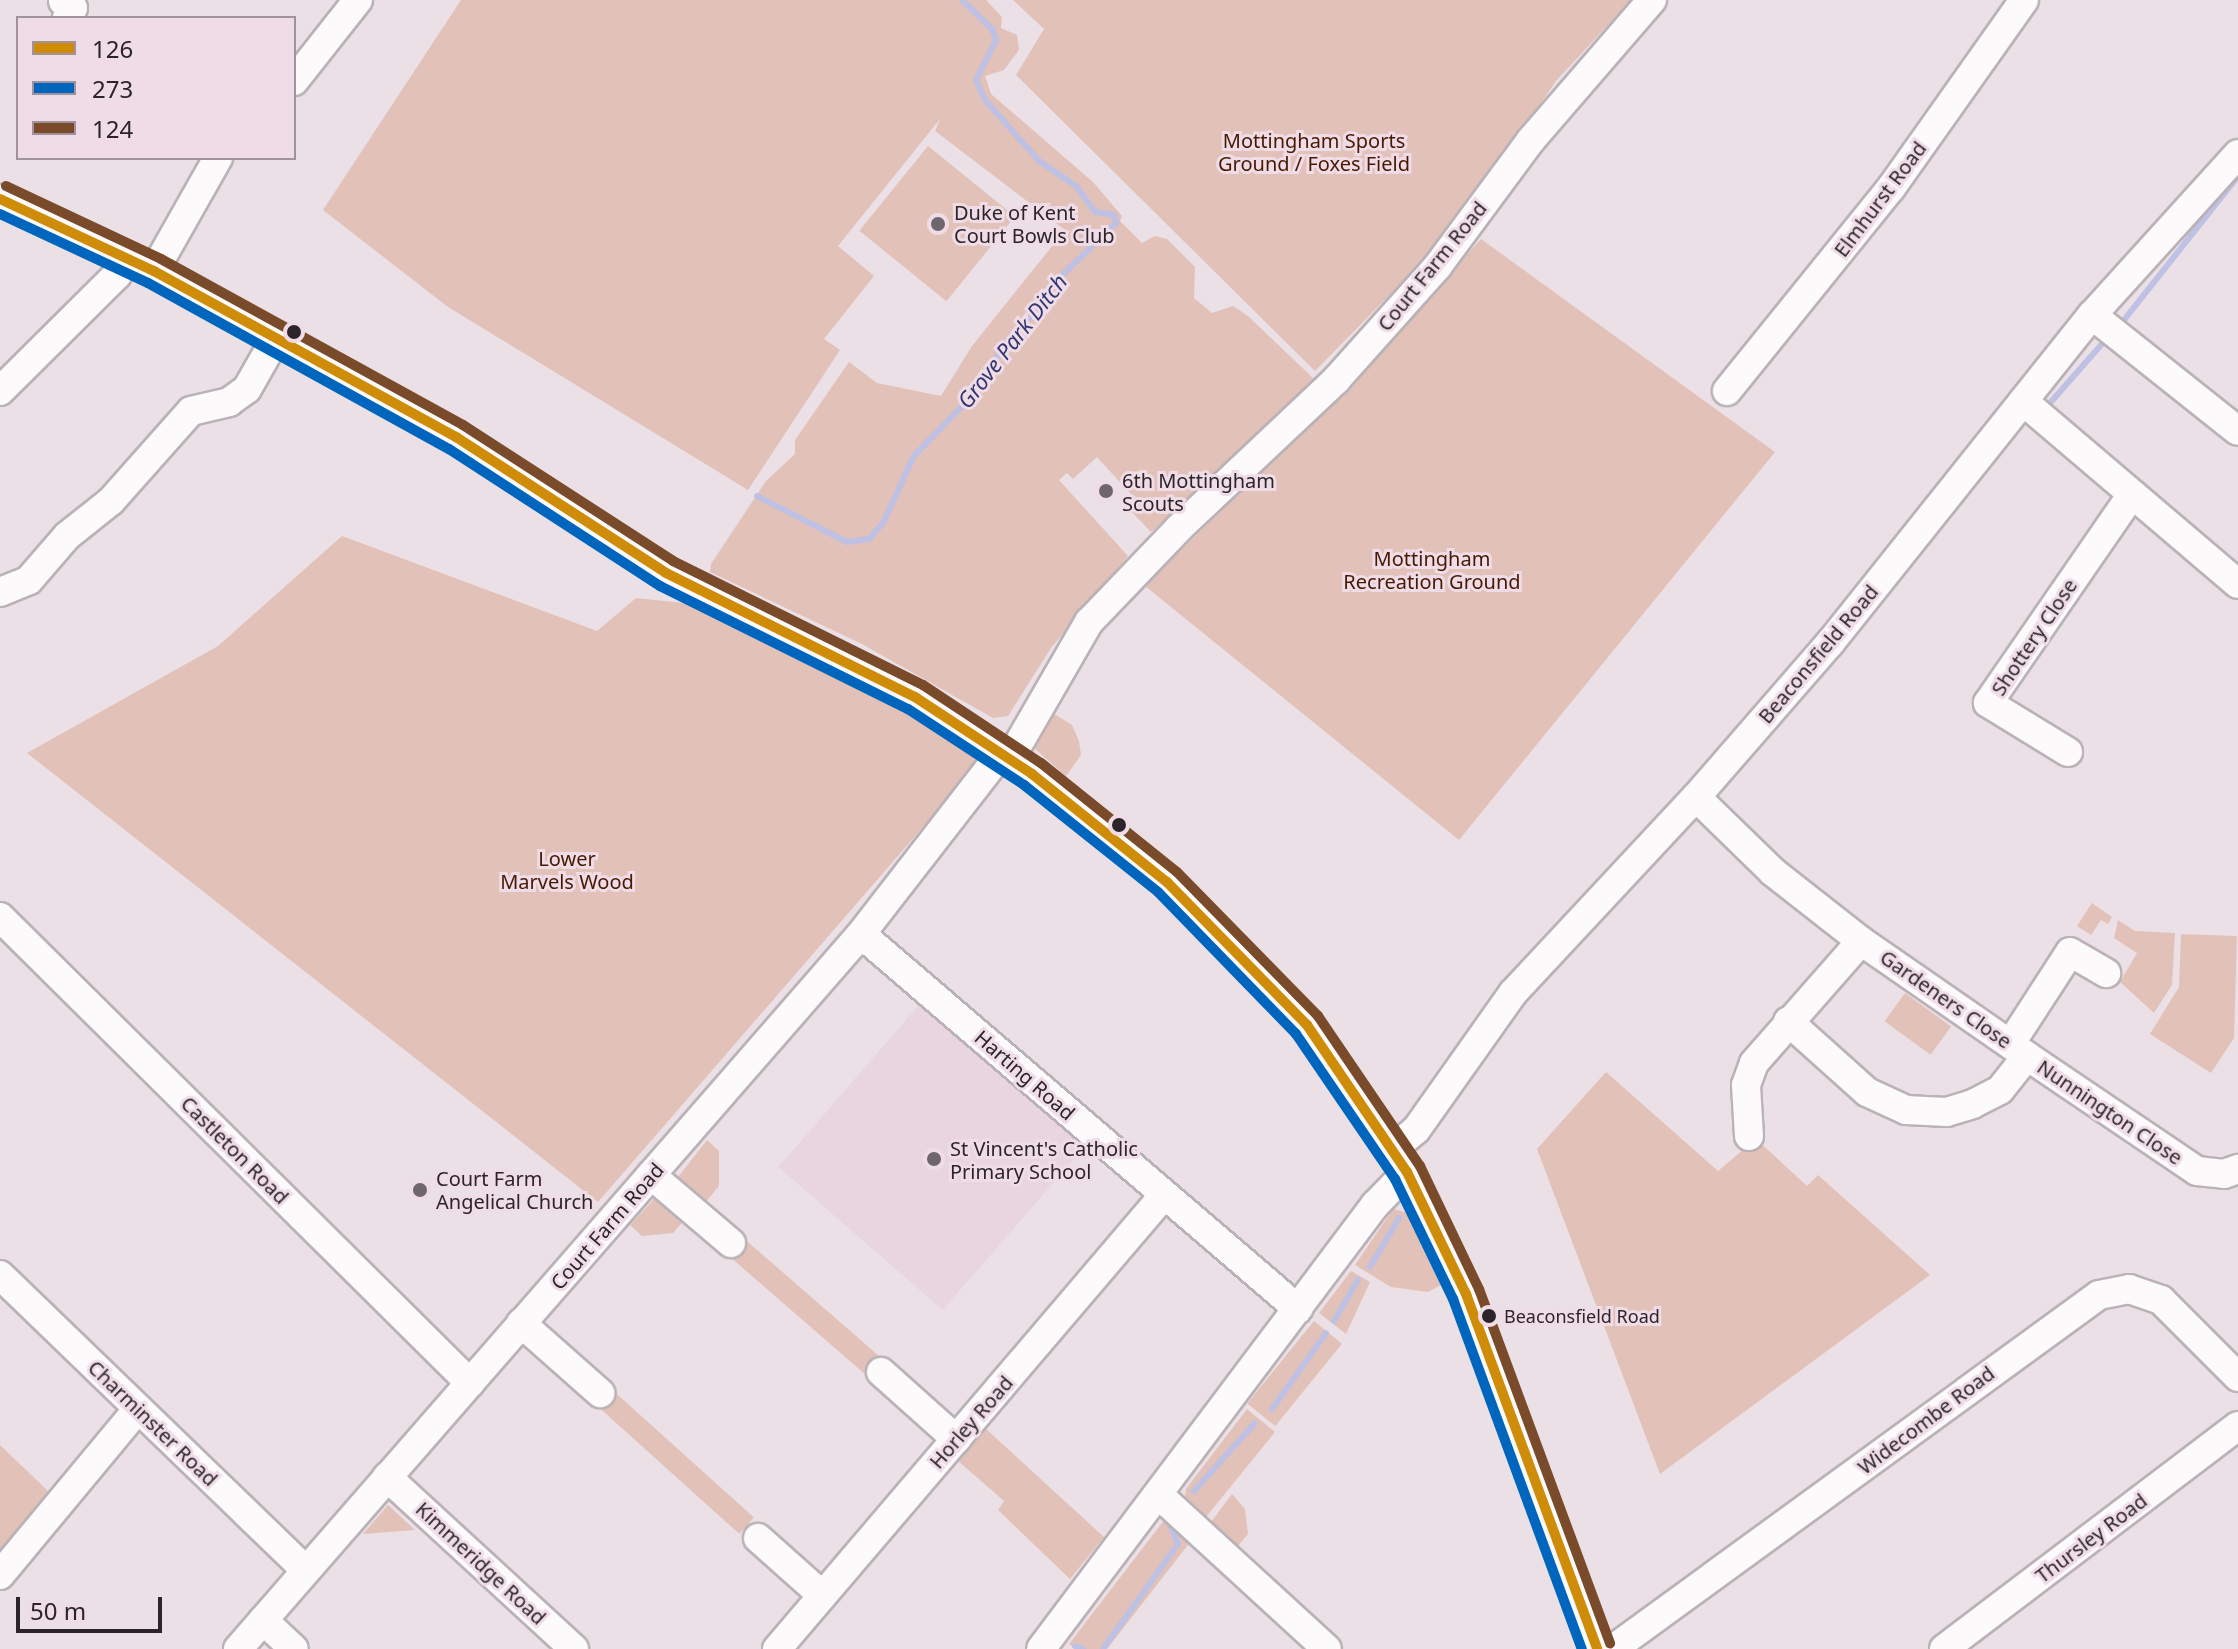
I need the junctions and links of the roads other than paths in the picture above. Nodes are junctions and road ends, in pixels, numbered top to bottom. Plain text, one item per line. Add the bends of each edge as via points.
1 (1652, 0) edge
2 (2024, 0) edge
3 (353, 2) edge
4 (296, 78) edge
5 (2238, 154) edge
6 (217, 160) edge
7 (0, 199) edge
8 (126, 259) junction
9 (154, 271) junction
10 (2092, 315) junction
11 (276, 338) junction
12 (0, 391) edge
13 (1727, 391) dead end
14 (2023, 401) junction
15 (2238, 431) edge
16 (2132, 494) junction
17 (2238, 584) edge
18 (0, 592) edge
19 (2068, 752) dead end
20 (1005, 756) junction
21 (1696, 797) junction
22 (0, 917) edge
23 (861, 934) junction
24 (1861, 941) junction
25 (2106, 973) dead end
26 (1788, 1021) junction
27 (2019, 1049) junction
28 (1738, 1119) dead end
29 (1400, 1161) junction
30 (2238, 1169) edge
31 (651, 1175) junction
32 (1164, 1195) junction
33 (731, 1243) dead end
34 (0, 1275) edge
35 (1298, 1309) junction
36 (521, 1323) junction
37 (881, 1372) dead end
38 (2238, 1377) edge
39 (470, 1383) junction
40 (600, 1393) dead end
41 (138, 1409) junction
42 (2238, 1426) edge
43 (956, 1439) junction
44 (387, 1477) junction
45 (1160, 1496) junction
46 (758, 1538) dead end
47 (306, 1570) junction
48 (0, 1575) edge
49 (822, 1595) junction
50 (263, 1620) junction
51 (238, 1649) edge
52 (294, 1649) edge
53 (574, 1649) edge
54 (777, 1649) edge
55 (1041, 1649) edge
56 (1327, 1649) edge
57 (1597, 1649) edge
58 (1613, 1649) edge
59 (1944, 1649) edge

1 - 20 street, Court Farm Road via 1531,140 1437,267 1336,380 1179,528 1089,622 1015,750
2 - 13 street, Elmhurst Road via 1891,188
3 - 4 street
5 - 10 street, Beaconsfield Road
6 - 9 street
7 - 8 street
8 - 9 street
8 - 12 street via 117,275
9 - 11 street
10 - 14 street, Beaconsfield Road
10 - 15 street
11 - 18 street via 247,389 229,402 191,411 111,501 67,536 29,580
11 - 20 street via 456,437 666,573 859,666
14 - 16 street
14 - 21 street, Beaconsfield Road via 1830,643
16 - 17 street
16 - 19 street, Shottery Close via 1988,703
20 - 23 street, Court Farm Road via 992,765
20 - 29 street via 1121,843 1228,940 1328,1052
21 - 24 street, Gardeners Close via 1773,872
21 - 29 street, Beaconsfield Road via 1550,949 1491,1022
22 - 39 street, Castleton Road
23 - 31 street, Court Farm Road
23 - 32 street, Harting Road
24 - 26 street, Gardeners Close
24 - 27 street, Gardeners Close
25 - 27 street via 2070,952
26 - 27 street, Gardeners Close via 1867,1092 1906,1110 1947,1112 2000,1090
26 - 28 street, Gardeners Close via 1754,1063
27 - 30 street, Nunnington Close via 2197,1171 2224,1174
29 - 35 street, Beaconsfield Road via 1375,1205
29 - 57 street via 1466,1294
31 - 33 street
31 - 36 street, Court Farm Road
32 - 35 street, Harting Road
32 - 43 street, Horley Road
34 - 41 street, Charminster Road
35 - 45 street, Beaconsfield Road
36 - 39 street, Court Farm Road
36 - 40 street
37 - 43 street
38 - 58 street, Widecombe Road via 2161,1300 2129,1289 2099,1295
39 - 44 street, Court Farm Road
41 - 47 street, Charminster Road
41 - 48 street
42 - 59 street, Thursley Road
43 - 49 street, Horley Road
44 - 47 street, Court Farm Road
44 - 53 street, Kimmeridge Road
45 - 55 street, Beaconsfield Road
45 - 56 street
46 - 49 street
47 - 50 street, Court Farm Road
49 - 54 street, Horley Road
50 - 51 street, Court Farm Road
50 - 52 street

